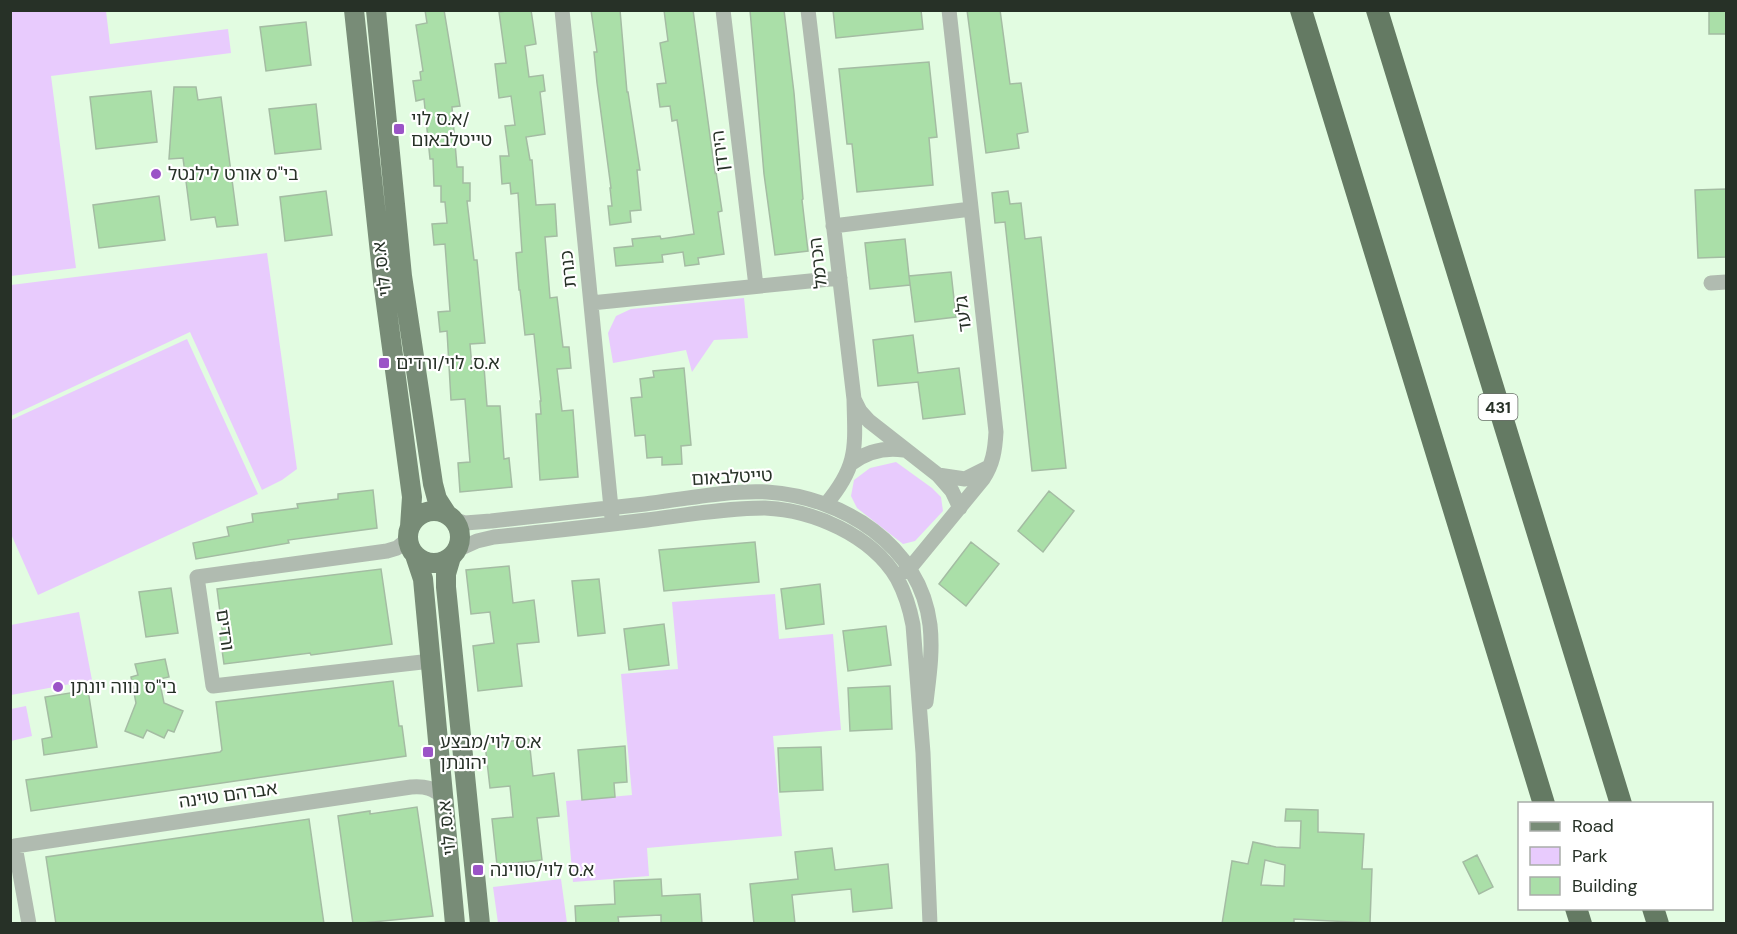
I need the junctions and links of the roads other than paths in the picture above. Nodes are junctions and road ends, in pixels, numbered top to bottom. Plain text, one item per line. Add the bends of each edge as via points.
1 (354, 10) edge
2 (376, 10) edge
3 (562, 10) edge
4 (723, 10) edge
5 (808, 10) edge
6 (949, 10) edge
7 (1301, 10) edge
8 (1377, 10) edge
9 (971, 209) junction
10 (833, 226) junction
11 (840, 278) junction
12 (756, 286) junction
13 (591, 303) junction
14 (854, 399) junction
15 (904, 450) junction
16 (852, 463) junction
17 (991, 466) junction
18 (938, 475) junction
19 (826, 504) junction
20 (611, 507) junction
21 (960, 508) junction
22 (449, 516) junction
23 (613, 524) junction
24 (411, 541) junction
25 (454, 554) junction
26 (910, 568) junction
27 (896, 577) junction
28 (431, 661) junction
29 (923, 753) junction
30 (444, 797) junction
31 (1543, 802) edge
32 (1620, 802) edge
33 (29, 924) edge
34 (455, 924) edge
35 (480, 924) edge
36 (930, 924) edge

1 - 24 main road, א.ס. לוי via 383,281 412,497
2 - 22 main road, א.ס. לוי via 402,276 433,484 437,499
3 - 13 street, כנרת
4 - 12 street, הירדן
5 - 10 street, הכרמל
6 - 9 street, גלעד
7 - 31 highway
8 - 32 highway, 431
9 - 10 street
9 - 17 street, גלעד via 996,432
10 - 11 street, הכרמל
11 - 12 street
11 - 14 street, הכרמל
12 - 13 street
13 - 20 street, כנרת
14 - 15 street via 868,421
14 - 16 street, הכרמל
15 - 16 street via 874,451
15 - 18 street
16 - 19 street, הכרמל
17 - 18 street via 965,479
17 - 21 street, גלעד
18 - 21 street
19 - 20 street, טייטלבאום via 766,492
19 - 26 street, טייטלבאום via 884,538
20 - 22 street, טייטלבאום via 473,523
20 - 23 street, כנרת
21 - 26 street, גלעד
22 - 24 main road via 429,511 414,520
22 - 25 main road via 460,534
23 - 25 street, טייטלבאום via 494,537
23 - 27 street, טייטלבאום via 765,508 801,514 821,519 858,540 885,562
24 - 25 main road via 429,563
24 - 28 main road, א.ס. לוי via 423,579
24 - 28 street, ורדים via 387,551 197,577 213,686
25 - 35 main road, א.ס. לוי via 446,573 446,587
26 - 27 street, גלעד
26 - 29 street, טייטלבאום via 925,603 931,641
27 - 29 street, טייטלבאום via 913,625
28 - 30 main road, א.ס. לוי
29 - 36 street, טייטלבאום
30 - 33 street, אברהם טוינה via 426,786 411,787 15,846
30 - 34 main road, א.ס. לוי

